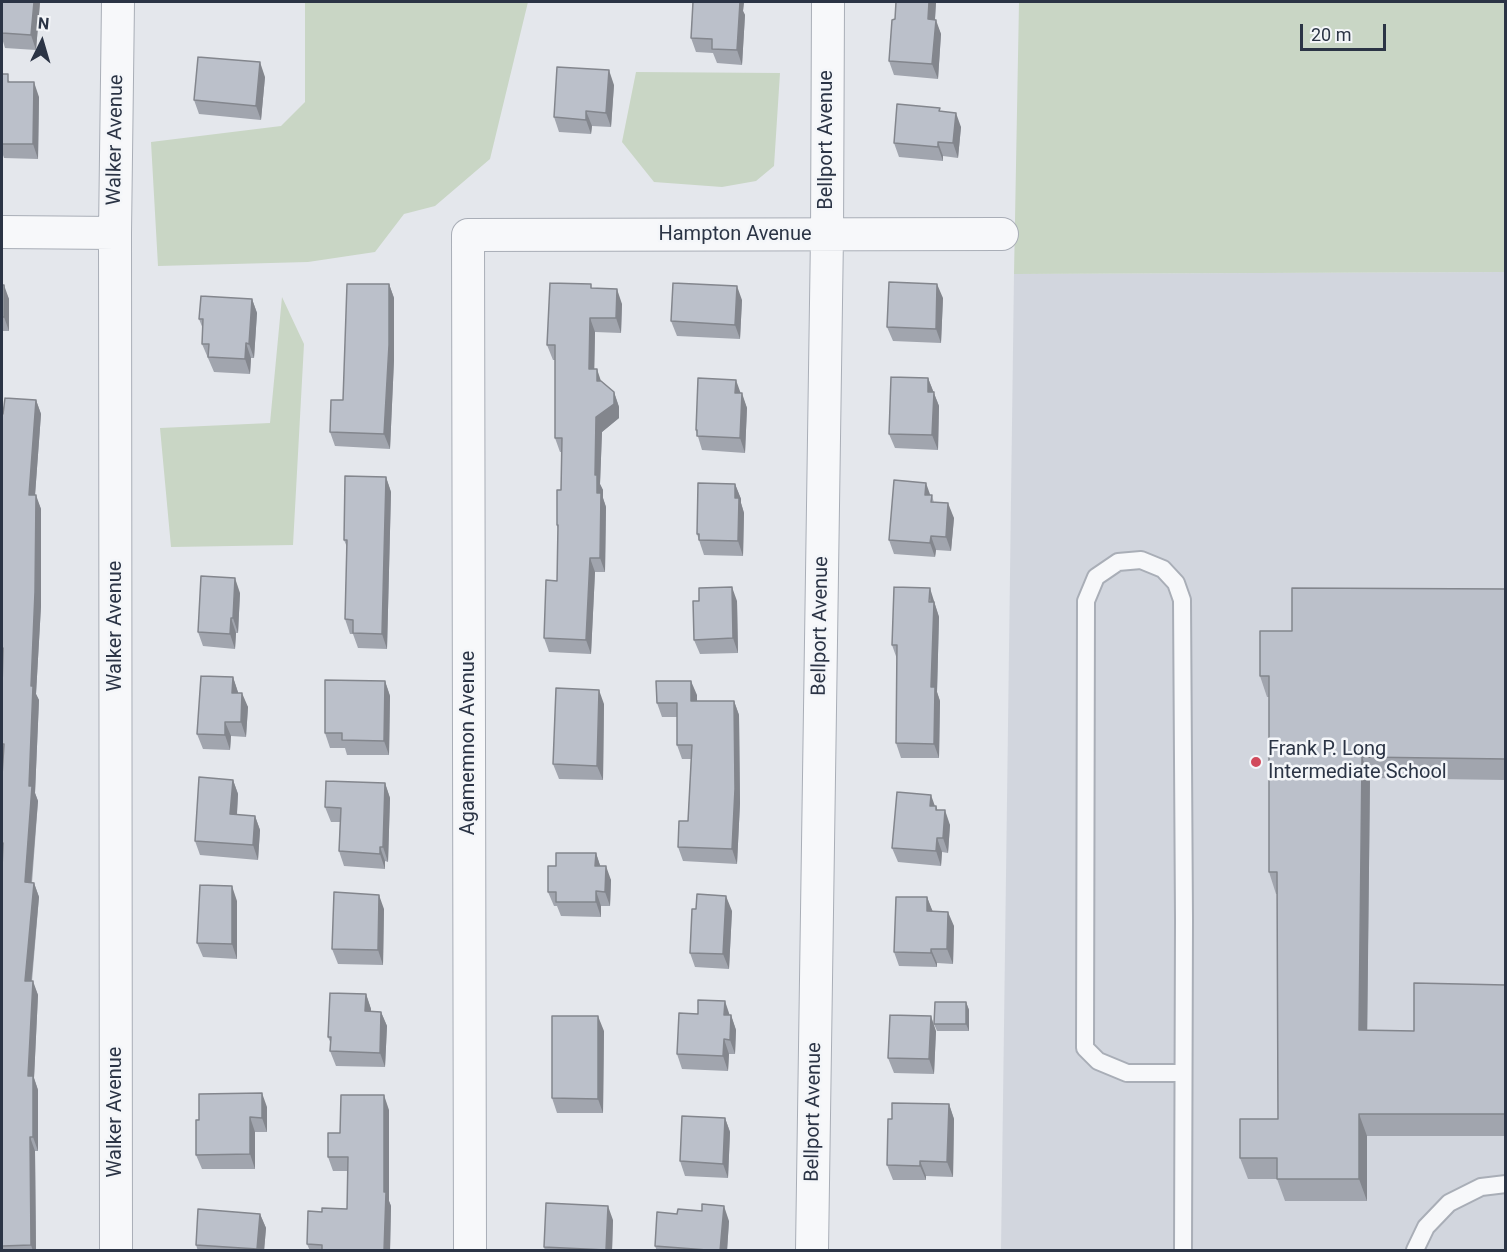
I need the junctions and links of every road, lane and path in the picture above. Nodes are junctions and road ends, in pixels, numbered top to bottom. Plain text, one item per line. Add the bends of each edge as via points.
1 (118, 2) edge
2 (828, 2) edge
3 (2, 232) edge
4 (116, 233) junction
5 (1002, 234) dead end
6 (468, 235) joint
7 (827, 235) junction
8 (1183, 1073) junction
9 (1506, 1184) edge
10 (116, 1251) edge
11 (470, 1251) edge
12 (812, 1251) edge
13 (1183, 1251) edge
14 (1415, 1251) edge

1 - 4 street, Walker Avenue
2 - 7 street, Bellport Avenue
3 - 4 street
4 - 10 street, Walker Avenue
5 - 7 street, Hampton Avenue
6 - 7 street, Hampton Avenue
6 - 11 street, Agamemnon Avenue
7 - 12 street, Bellport Avenue
8 - 8 lane via 1182,600 1176,583 1163,568 1141,560 1118,562 1096,577 1086,601 1085,1048 1098,1061 1127,1073
8 - 13 lane
9 - 14 lane via 1481,1187 1449,1203 1426,1227

